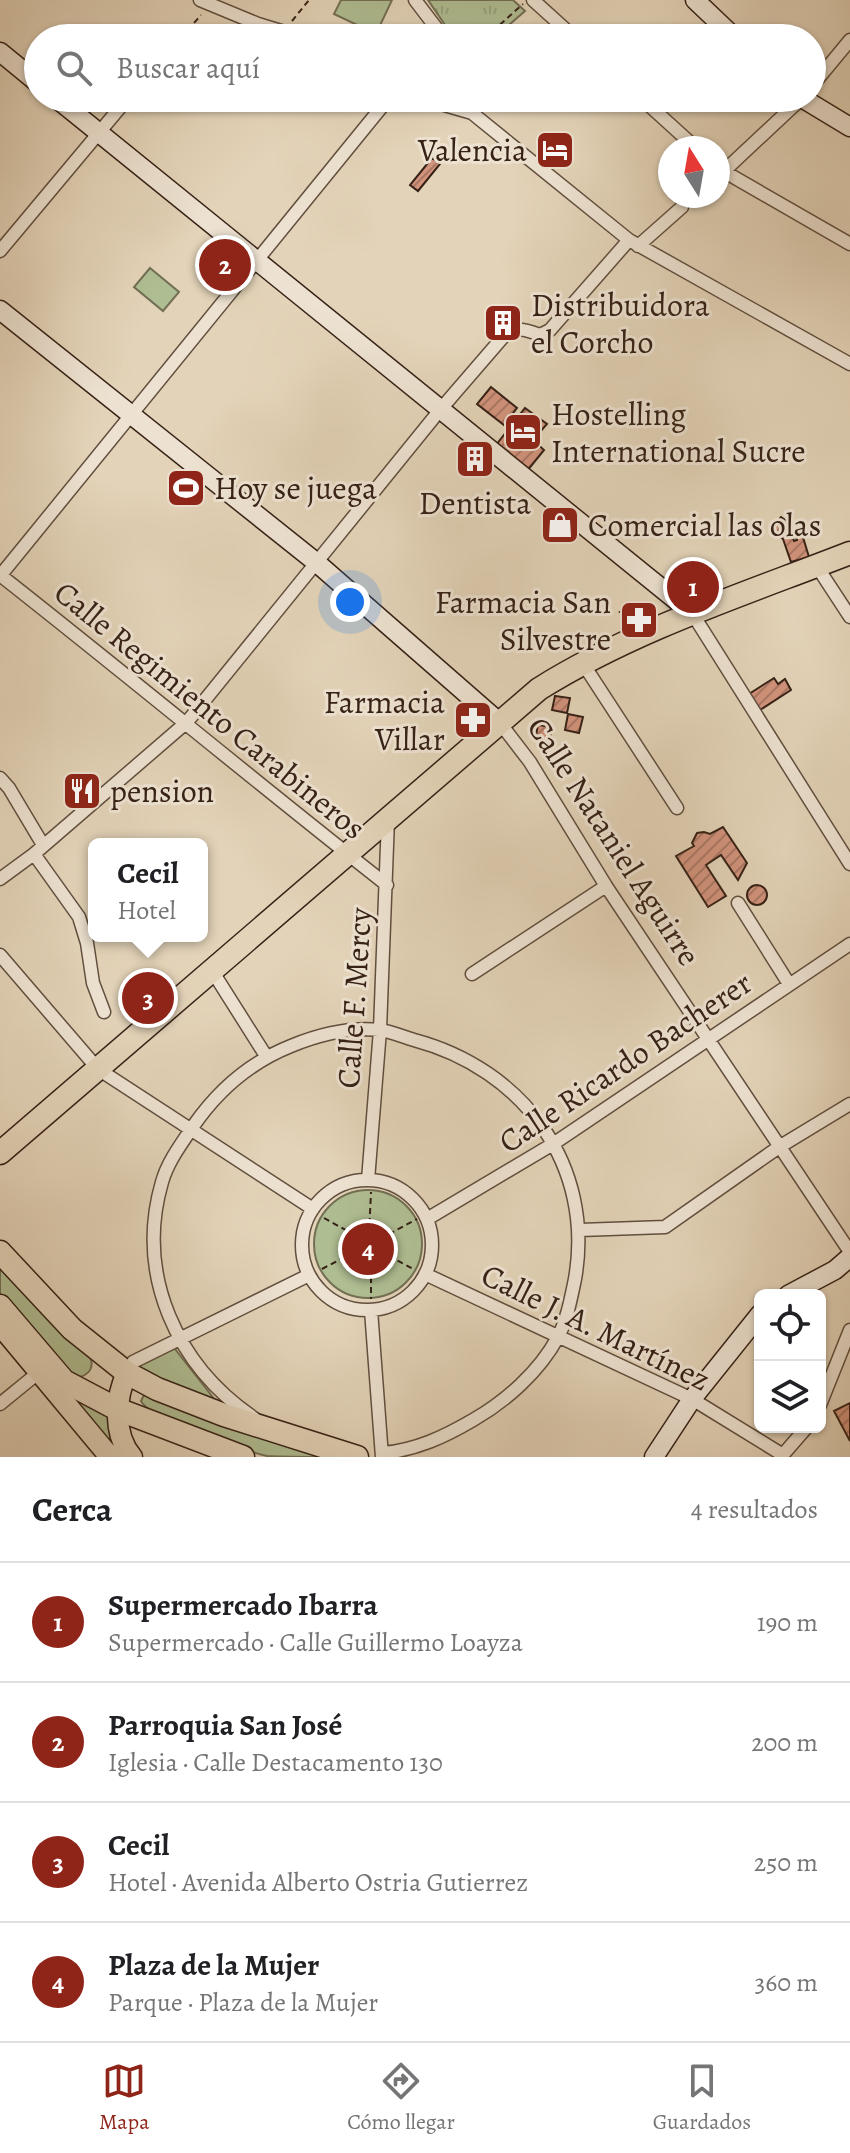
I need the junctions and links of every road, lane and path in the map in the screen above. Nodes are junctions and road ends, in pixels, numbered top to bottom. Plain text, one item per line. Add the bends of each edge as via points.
1 (309, 0) edge
2 (415, 0) edge
3 (531, 0) edge
4 (695, 0) edge
5 (206, 2) edge
6 (191, 24) edge
7 (264, 24) edge
8 (289, 24) edge
9 (433, 24) edge
10 (502, 24) edge
11 (559, 24) edge
12 (720, 24) edge
13 (850, 40) edge
14 (0, 52) edge
15 (826, 69) edge
16 (24, 72) edge
17 (73, 112) edge
18 (116, 112) edge
19 (378, 112) edge
20 (656, 112) edge
21 (786, 112) edge
22 (825, 112) edge
23 (472, 113) edge
24 (850, 127) edge
25 (98, 132) junction
26 (683, 136) edge
27 (730, 161) edge
28 (730, 176) edge
29 (681, 208) edge
30 (633, 243) junction
31 (850, 244) edge
32 (0, 251) edge
33 (258, 261) junction
34 (0, 310) edge
35 (850, 364) edge
36 (440, 410) junction
37 (130, 416) junction
38 (850, 553) edge
39 (317, 563) junction
40 (816, 565) junction
41 (0, 575) edge
42 (692, 613) junction
43 (850, 617) edge
44 (582, 662) junction
45 (187, 722) junction
46 (500, 723) junction
47 (0, 778) edge
48 (677, 808) dead end
49 (388, 819) junction
50 (39, 849) junction
51 (346, 854) junction
52 (850, 864) edge
53 (0, 879) edge
54 (387, 885) junction
55 (606, 886) junction
56 (738, 903) dead end
57 (850, 944) edge
58 (0, 955) edge
59 (211, 969) junction
60 (472, 974) dead end
61 (789, 984) junction
62 (104, 1012) dead end
63 (380, 1030) junction
64 (708, 1039) junction
65 (266, 1056) junction
66 (98, 1069) junction
67 (850, 1104) edge
68 (191, 1130) junction
69 (553, 1144) junction
70 (779, 1147) junction
71 (0, 1153) edge
72 (372, 1180) junction
73 (313, 1209) junction
74 (427, 1219) junction
75 (580, 1230) junction
76 (369, 1234) junction
77 (361, 1239) junction
78 (379, 1239) junction
79 (360, 1249) junction
80 (379, 1250) junction
81 (0, 1252) edge
82 (850, 1255) edge
83 (371, 1256) junction
84 (425, 1274) junction
85 (309, 1275) junction
86 (799, 1289) edge
87 (0, 1306) edge
88 (371, 1310) junction
89 (754, 1322) edge
90 (0, 1325) edge
91 (850, 1330) edge
92 (558, 1337) junction
93 (178, 1339) junction
94 (38, 1373) junction
95 (127, 1373) junction
96 (826, 1390) edge
97 (692, 1399) junction
98 (0, 1404) edge
99 (117, 1409) junction
100 (802, 1433) edge
101 (289, 1438) junction
102 (382, 1455) edge
103 (782, 1456) edge
104 (110, 1457) edge
105 (132, 1457) edge
106 (243, 1457) edge
107 (357, 1457) edge
108 (654, 1457) edge

1 - 8 path
2 - 9 street
3 - 10 path
3 - 11 street
4 - 12 street
5 - 6 path
5 - 7 street
13 - 15 street
14 - 16 street
17 - 25 street
18 - 25 street
19 - 33 street
20 - 26 street
21 - 27 street
22 - 24 street
23 - 30 street
25 - 32 street
25 - 33 street
28 - 31 street
29 - 30 street
30 - 35 street
30 - 36 street via 550,330 540,335 513,329
33 - 36 street
33 - 37 street
34 - 37 street, Calle Nataniel Aguirre
36 - 39 street
36 - 42 street
37 - 39 street, Calle Nataniel Aguirre
37 - 41 street
38 - 40 highway
39 - 45 street
39 - 46 street, Calle Nataniel Aguirre
40 - 42 highway
40 - 43 street
41 - 45 street, Calle Regimiento Carabineros
42 - 44 highway
42 - 52 street
44 - 46 highway via 539,689
44 - 48 street
45 - 50 street
45 - 51 street, Calle Regimiento Carabineros
46 - 49 highway
46 - 55 street, Calle Nataniel Aguirre
47 - 50 street
49 - 51 highway
49 - 54 street, Calle F. Mercy
50 - 53 street
50 - 62 street via 79,917
51 - 54 street, Calle Regimiento Carabineros
51 - 59 highway
54 - 63 street, Calle F. Mercy
55 - 60 street
55 - 64 street, Calle Nataniel Aguirre
56 - 61 street
57 - 61 street, Calle Ricardo Bacherer
58 - 66 street
59 - 65 street
59 - 66 highway
61 - 64 street, Calle Ricardo Bacherer
63 - 65 street via 319,1035
63 - 69 street via 472,1061 507,1085
63 - 72 street, Calle F. Mercy
64 - 69 street, Calle Ricardo Bacherer
64 - 70 street, Calle Nataniel Aguirre
65 - 68 street via 225,1087
66 - 68 street
66 - 71 highway
67 - 70 street
68 - 73 street
68 - 93 street via 162,1183 155,1239 157,1277
69 - 74 street, Calle Ricardo Bacherer
69 - 75 street via 572,1189
70 - 75 street via 665,1227
70 - 82 street, Calle Nataniel Aguirre
72 - 73 street via 336,1188
72 - 74 street via 401,1189
72 - 76 path
73 - 77 path
73 - 85 street via 302,1249
74 - 78 path via 416,1219
74 - 84 street via 432,1247
75 - 92 street via 572,1296
76 - 77 path
76 - 78 path
77 - 79 path
78 - 80 path
79 - 83 path
79 - 85 path
80 - 83 path
80 - 84 path
81 - 95 highway via 43,1300
82 - 86 street via 835,1270
83 - 88 path
84 - 88 street via 403,1299
84 - 92 street, Calle J. A. Martínez
85 - 88 street via 335,1301
85 - 93 street
87 - 99 highway via 64,1381
88 - 102 street
89 - 97 street
90 - 94 main road
91 - 96 street
92 - 97 street, Calle J. A. Martínez
92 - 102 street via 500,1404 421,1446
93 - 95 street via 133,1362
93 - 101 street via 225,1397
94 - 98 street
94 - 104 main road
95 - 99 main road
95 - 101 highway
97 - 103 street, Calle J. A. Martínez
97 - 108 street
99 - 105 main road via 124,1448
99 - 106 highway
100 - 103 street
101 - 107 highway

